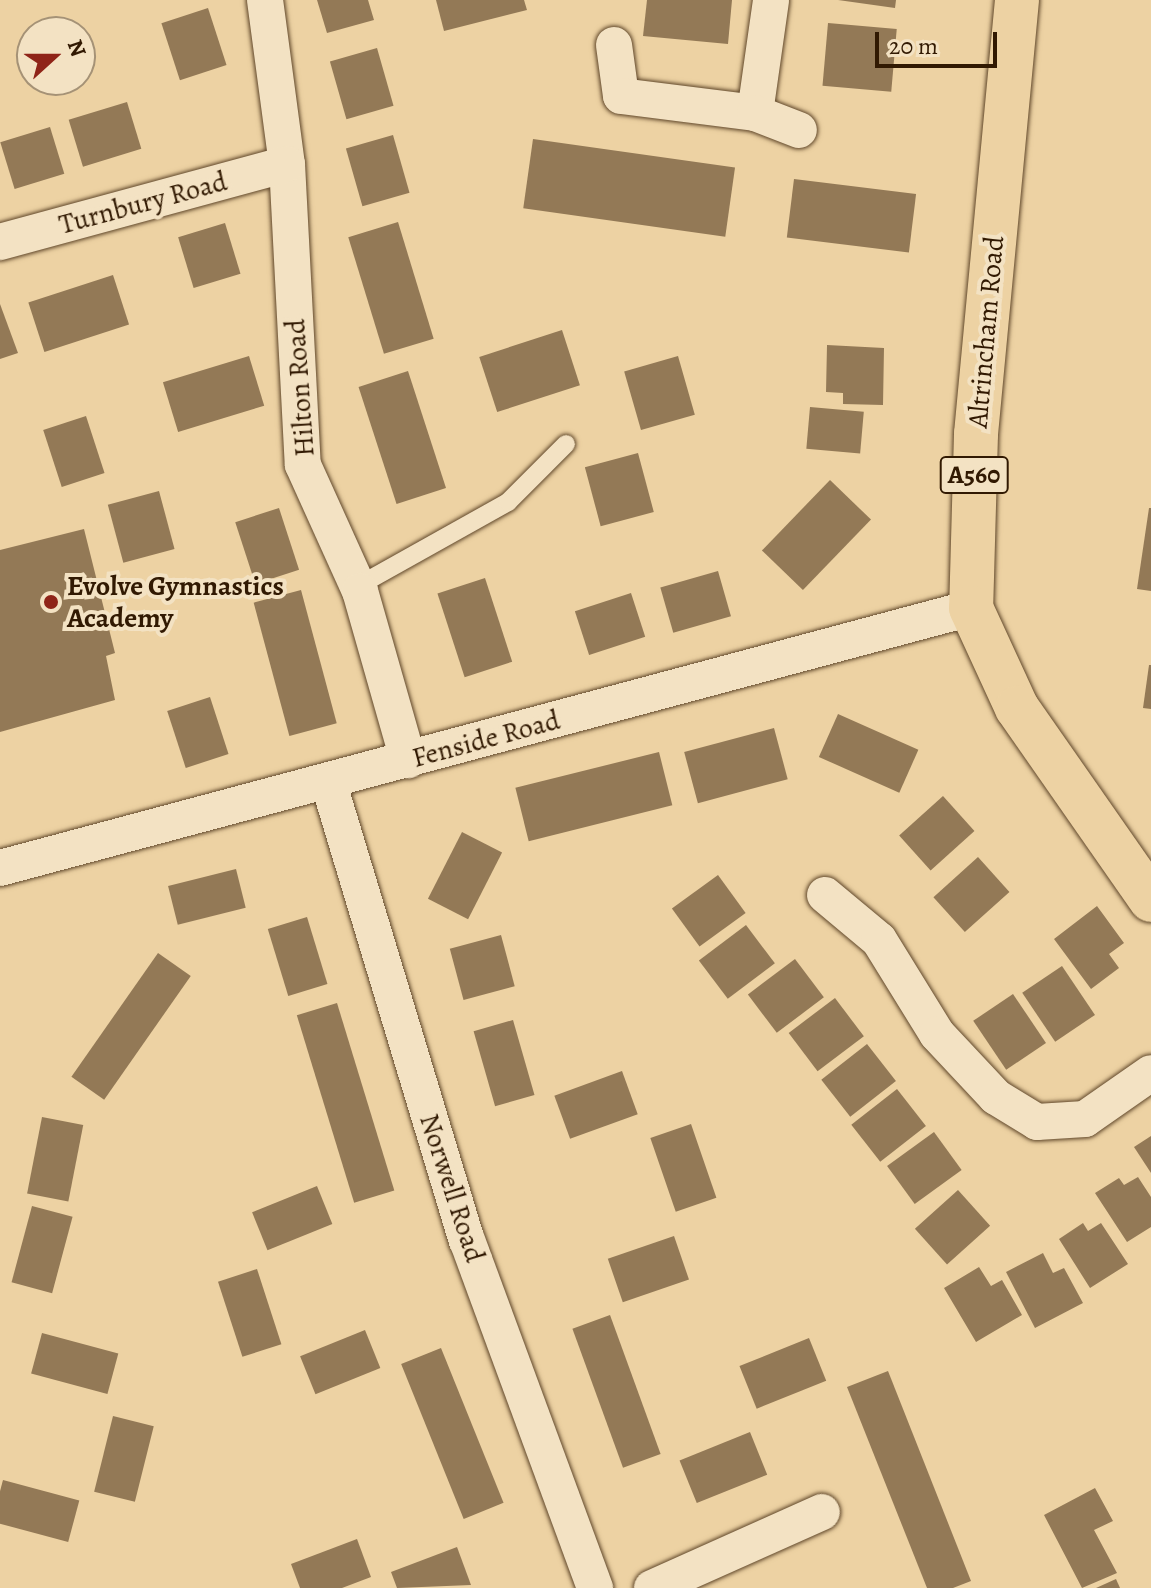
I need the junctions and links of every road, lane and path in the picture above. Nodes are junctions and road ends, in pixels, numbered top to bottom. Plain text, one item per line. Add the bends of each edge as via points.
1 (265, 0) edge
2 (771, 0) edge
3 (1017, 0) edge
4 (614, 45) dead end
5 (755, 113) junction
6 (799, 130) dead end
7 (287, 164) junction
8 (0, 242) edge
9 (566, 444) dead end
10 (358, 586) junction
11 (971, 608) junction
12 (408, 760) junction
13 (328, 781) junction
14 (0, 868) edge
15 (825, 895) dead end
16 (1151, 900) edge
17 (1151, 1073) edge
18 (822, 1512) dead end
19 (595, 1588) edge
20 (652, 1588) edge

1 - 7 street, Hilton Road
2 - 5 street
3 - 11 main road, Altrincham Road / A560 via 976,434
4 - 5 street via 608,100
5 - 6 street
7 - 8 street, Turnbury Road
7 - 10 street, Hilton Road via 303,465
9 - 10 lane via 508,502
10 - 12 street, Hilton Road
11 - 12 street, Fenside Road
11 - 16 main road, Altrincham Road / A560 via 1017,708
12 - 13 street, Fenside Road
13 - 14 street, Fenside Road
13 - 19 street, Norwell Road via 467,1240
15 - 17 street via 879,940 937,1034 976,1076 996,1097 1037,1122 1085,1119
18 - 20 street

